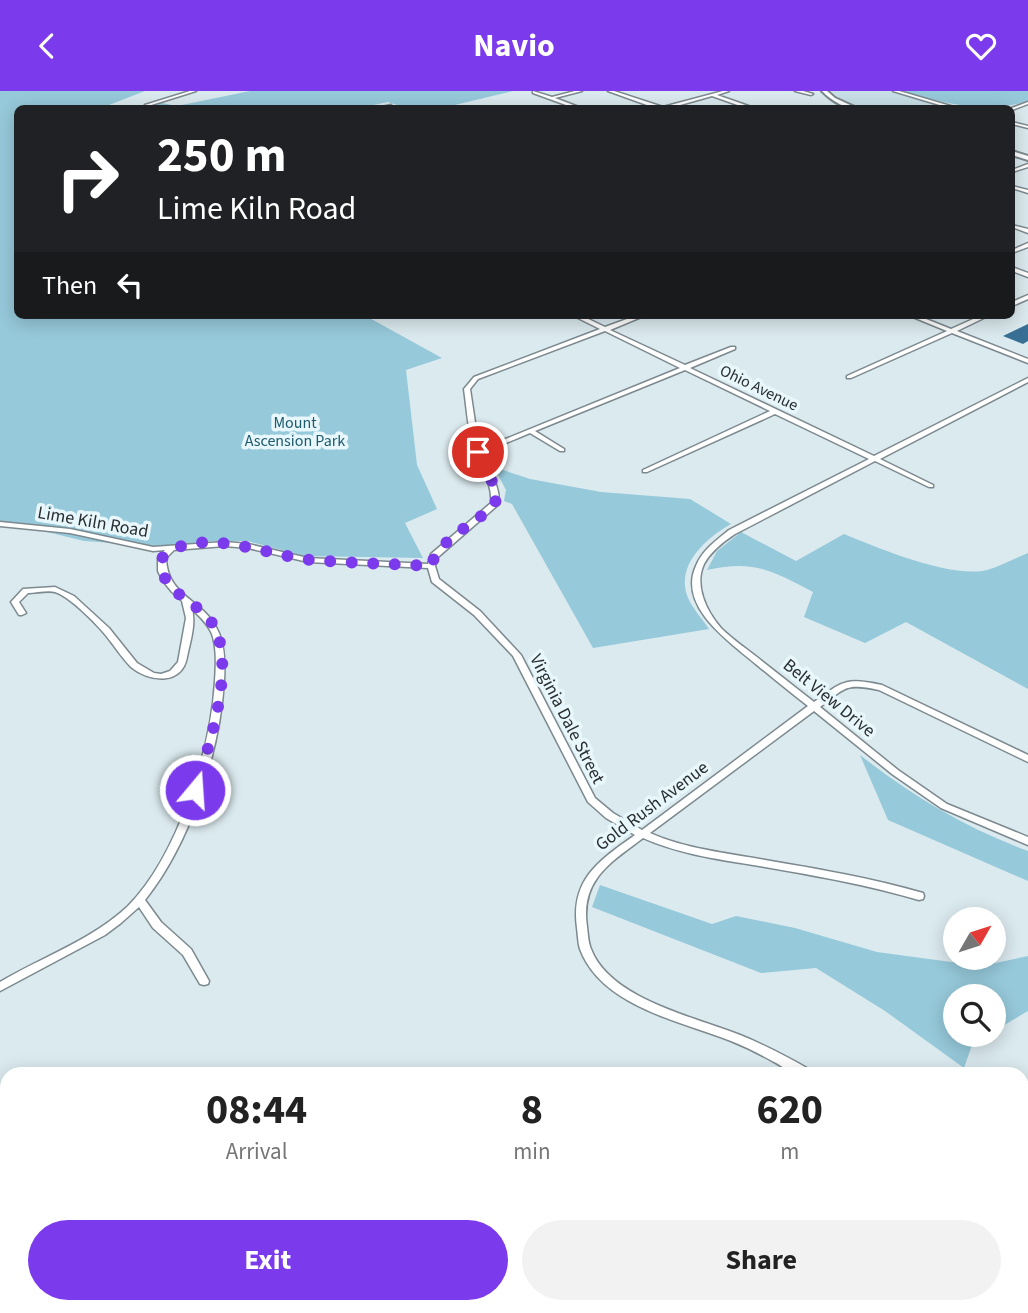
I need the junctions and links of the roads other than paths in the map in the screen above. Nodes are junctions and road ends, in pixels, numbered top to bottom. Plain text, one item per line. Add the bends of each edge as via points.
1 (194, 91) edge
2 (580, 91) edge
3 (610, 91) edge
4 (690, 91) edge
5 (727, 91) edge
6 (797, 91) edge
7 (824, 91) edge
8 (895, 91) edge
9 (534, 92) edge
10 (811, 93) dead end
11 (709, 96) junction
12 (552, 98) junction
13 (159, 101) junction
14 (168, 103) dead end
15 (147, 105) dead end
16 (571, 105) edge
17 (652, 105) edge
18 (673, 105) edge
19 (741, 105) edge
20 (846, 105) edge
21 (945, 105) edge
22 (584, 319) edge
23 (632, 319) edge
24 (921, 319) edge
25 (978, 319) edge
26 (605, 329) junction
27 (951, 331) junction
28 (733, 348) dead end
29 (1028, 361) edge
30 (687, 369) junction
31 (849, 377) dead end
32 (1028, 380) edge
33 (776, 411) junction
34 (531, 431) junction
35 (562, 450) dead end
36 (478, 452) junction
37 (873, 458) junction
38 (645, 471) dead end
39 (931, 486) dead end
40 (0, 524) edge
41 (171, 549) junction
42 (431, 566) junction
43 (185, 599) junction
44 (22, 613) dead end
45 (813, 708) junction
46 (1028, 759) edge
47 (641, 835) junction
48 (1028, 841) edge
49 (919, 896) dead end
50 (139, 899) junction
51 (204, 981) dead end
52 (0, 987) edge
53 (792, 1067) edge

1 - 13 street
2 - 12 street
3 - 17 street
4 - 11 street
5 - 11 street
6 - 10 street
7 - 20 street
8 - 21 street
9 - 12 street
11 - 18 street
11 - 19 street
12 - 16 street
13 - 14 street
13 - 15 street
22 - 26 street, Ohio Avenue
23 - 26 street
24 - 27 street
25 - 27 street
26 - 30 street, Ohio Avenue
26 - 36 street via 475,378 467,389
27 - 29 street
27 - 31 street
28 - 30 street
30 - 33 street, Ohio Avenue
30 - 34 street
32 - 37 street
33 - 37 street, Ohio Avenue
33 - 38 street
34 - 35 street
34 - 36 street
36 - 42 street via 497,492 495,504 442,547
37 - 39 street, Ohio Avenue
37 - 45 street, Belt View Drive via 732,532 713,545 696,569 696,588 704,611 719,630
40 - 41 street, Lime Kiln Road
41 - 42 street, Lime Kiln Road via 225,544 308,560
41 - 43 street via 162,558 162,571
42 - 47 street, Virginia Dale Street via 436,580 477,613 517,655 590,800 608,817
43 - 44 street via 190,618 182,663 161,677 134,665 89,613 55,589 26,591 15,602
43 - 50 street via 213,624 217,636 220,685 216,723 188,813 160,875
45 - 46 street, Gold Rush Avenue via 844,685 882,688
45 - 47 street, Gold Rush Avenue
45 - 48 street, Belt View Drive via 944,806
47 - 49 street, Virginia Dale Street via 666,845 874,883
47 - 53 street, Gold Rush Avenue via 602,864 582,890 581,936 590,960 614,985 652,1009 734,1037
50 - 51 street via 157,925 187,952
50 - 52 street via 89,940

